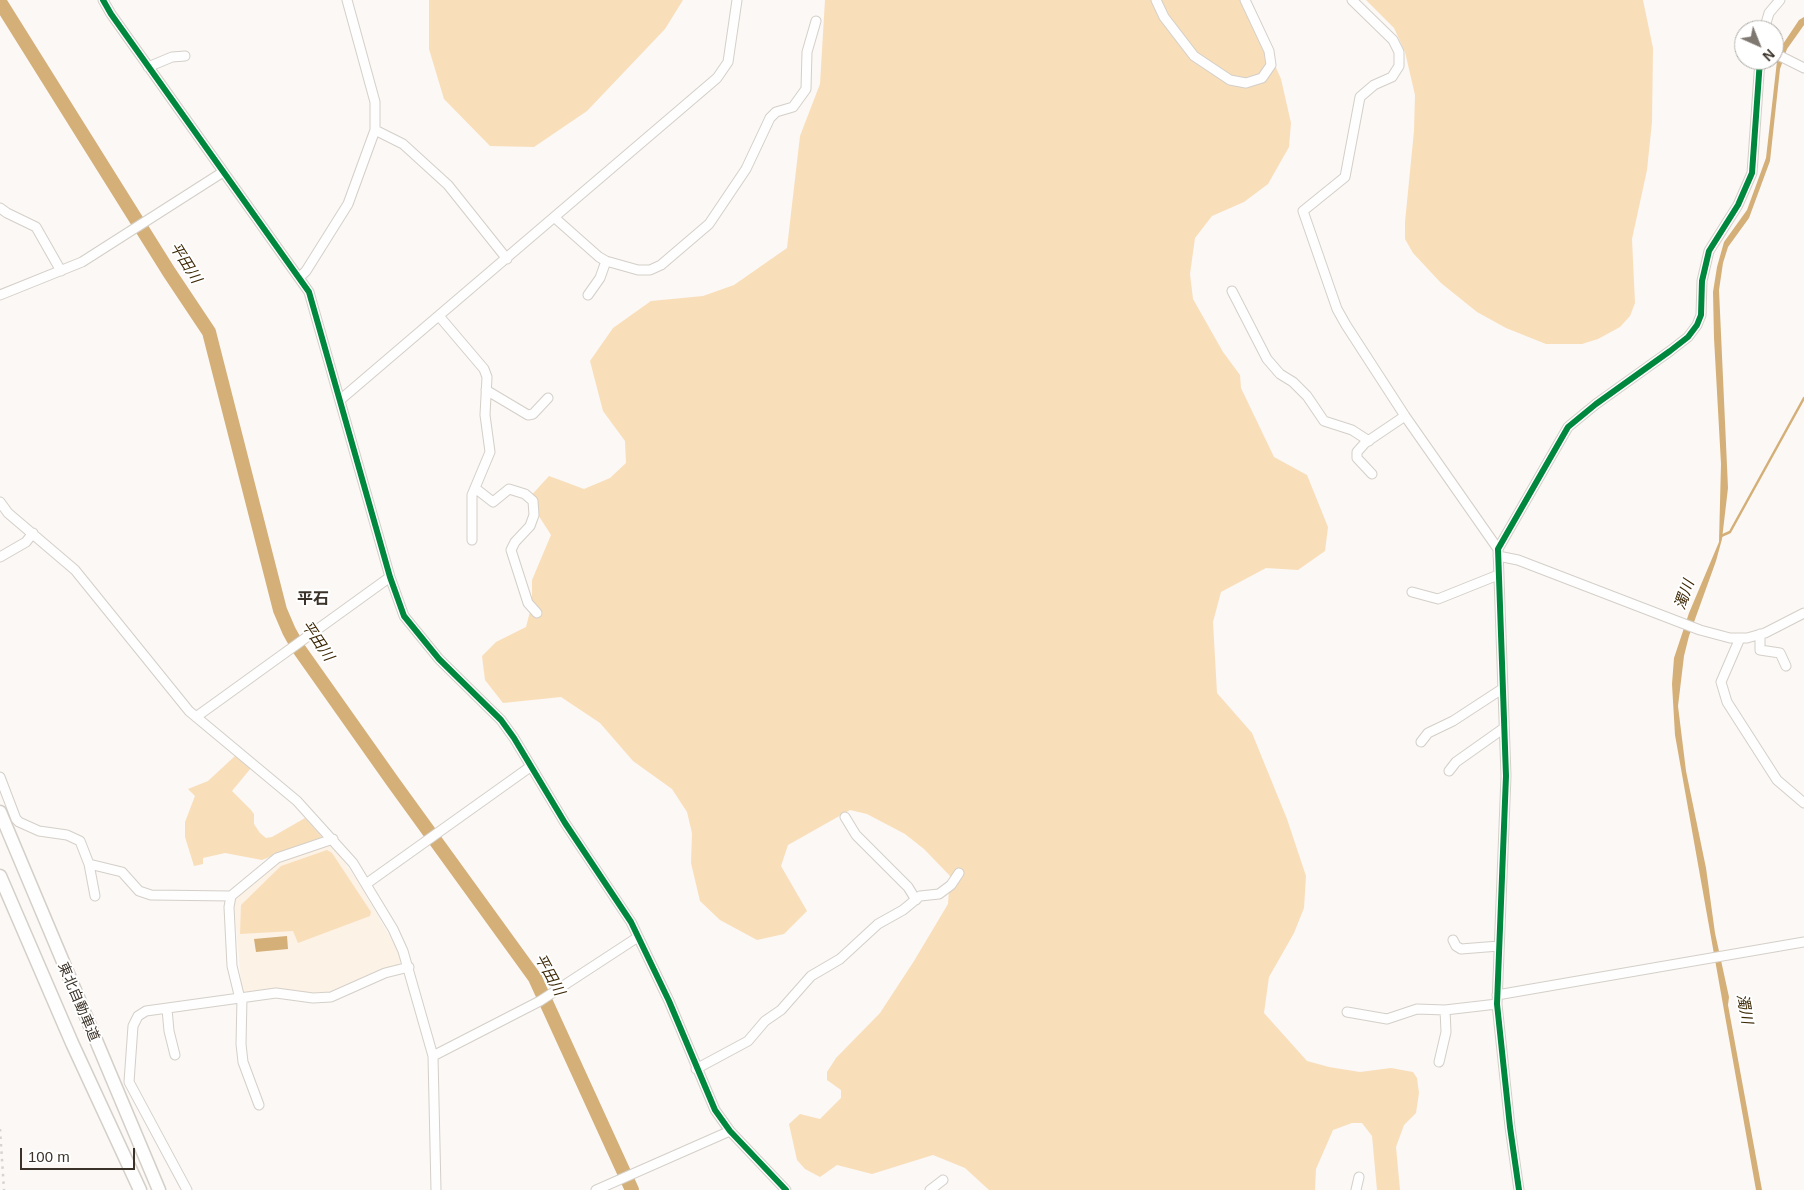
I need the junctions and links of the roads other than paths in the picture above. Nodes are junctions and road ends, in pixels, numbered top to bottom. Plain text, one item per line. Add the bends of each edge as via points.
1 (104, 0) edge
2 (347, 0) edge
3 (737, 0) edge
4 (1156, 0) edge
5 (1245, 0) edge
6 (1352, 0) edge
7 (1780, 0) edge
8 (1767, 20) edge
9 (816, 21) dead end
10 (186, 56) dead end
11 (1784, 58) edge
12 (148, 67) junction
13 (1804, 68) edge
14 (1759, 70) edge
15 (375, 130) junction
16 (223, 172) junction
17 (0, 208) edge
18 (554, 218) junction
19 (507, 259) junction
20 (606, 261) junction
21 (61, 271) junction
22 (300, 277) junction
23 (1232, 291) dead end
24 (0, 295) edge
25 (588, 295) dead end
26 (439, 316) junction
27 (486, 390) junction
28 (548, 398) dead end
29 (340, 400) junction
30 (1405, 416) junction
31 (1369, 441) junction
32 (1372, 474) dead end
33 (475, 488) junction
34 (0, 502) edge
35 (33, 533) junction
36 (472, 540) dead end
37 (1498, 553) junction
38 (0, 557) edge
39 (1498, 574) junction
40 (390, 577) junction
41 (1412, 592) dead end
42 (537, 613) dead end
43 (1804, 613) edge
44 (1760, 634) junction
45 (1740, 638) junction
46 (1786, 666) dead end
47 (1502, 689) junction
48 (196, 717) junction
49 (1504, 728) junction
50 (1421, 742) dead end
51 (530, 767) junction
52 (1449, 771) dead end
53 (0, 777) edge
54 (1804, 803) edge
55 (0, 812) edge
56 (845, 817) dead end
57 (333, 839) junction
58 (89, 864) junction
59 (959, 873) dead end
60 (0, 876) edge
61 (366, 884) junction
62 (95, 896) dead end
63 (231, 896) junction
64 (916, 900) junction
65 (638, 937) junction
66 (1453, 940) dead end
67 (1804, 942) edge
68 (1499, 946) junction
69 (410, 968) junction
70 (241, 998) junction
71 (1497, 1000) junction
72 (167, 1009) junction
73 (1445, 1010) junction
74 (1347, 1012) dead end
75 (175, 1055) dead end
76 (433, 1056) junction
77 (1439, 1062) dead end
78 (696, 1069) junction
79 (259, 1104) dead end
80 (730, 1131) junction
81 (1359, 1177) dead end
82 (943, 1180) dead end
83 (140, 1190) edge
84 (159, 1190) edge
85 (187, 1190) edge
86 (436, 1190) edge
87 (596, 1190) edge
88 (786, 1190) edge
89 (930, 1190) edge
90 (1356, 1190) edge
91 (1519, 1190) edge

1 - 12 street
2 - 15 street via 375,102
3 - 18 street via 725,70
4 - 5 street via 1164,17 1194,56 1230,80 1246,83 1262,78 1270,65 1266,44
6 - 30 street via 1393,40 1399,52 1399,66 1392,77 1374,85 1360,97 1345,177 1303,211 1337,309
7 - 8 street via 1769,12
9 - 20 street via 807,52 806,89 793,107 776,112 770,118 746,169 709,224 657,268 638,270
10 - 12 street via 172,56
11 - 13 street
12 - 16 street
14 - 37 street via 1752,173 1738,204 1709,251 1697,325 1688,337 1568,427
15 - 19 street via 403,144 448,185
15 - 22 street via 348,204
16 - 21 street via 82,262
16 - 22 street
17 - 21 street via 36,227
18 - 19 street
18 - 20 street
19 - 26 street
20 - 25 street via 600,278
21 - 24 street
22 - 29 street via 309,292
23 - 31 street via 1268,359 1280,374 1307,396 1324,421 1352,430
26 - 27 street via 484,368
26 - 29 street
27 - 28 street via 528,415
27 - 33 street via 485,415 490,452
29 - 40 street
30 - 31 street
30 - 37 street
31 - 32 street via 1358,450 1356,457
33 - 36 street via 470,510
33 - 42 street via 493,502 509,489 525,494 533,501 534,515 530,526 511,550 528,602
34 - 35 street via 8,513
35 - 38 street via 26,542
35 - 48 street via 75,570
37 - 39 street
37 - 45 street via 1700,630
39 - 41 street via 1438,599
39 - 47 street
40 - 48 street
40 - 51 street via 404,616 439,659 501,720
43 - 44 street
44 - 45 street
44 - 46 street via 1760,650 1780,653
45 - 54 street via 1721,682 1726,702 1777,780
47 - 49 street
47 - 50 street via 1428,733
48 - 57 street via 297,801
49 - 52 street via 1456,762
49 - 68 street via 1506,776
51 - 61 street
51 - 65 street
53 - 58 street via 16,819 24,826 78,839
55 - 84 highway, 東北自動車道
56 - 64 street via 856,835 908,887
57 - 61 street
57 - 63 street via 277,858
58 - 62 street
58 - 63 street via 122,872 139,891 151,895
59 - 64 street via 939,894 920,896
60 - 83 highway, 東北自動車道
61 - 69 street via 393,929
63 - 70 street via 232,966
64 - 78 street via 878,924 840,959 811,976 748,1041
65 - 76 street via 541,1001
65 - 78 street via 669,1001
66 - 68 street via 1461,950
67 - 71 street
68 - 71 street
69 - 70 street via 385,973 331,997 276,993
69 - 76 street
70 - 72 street
70 - 79 street via 244,1062
71 - 73 street
71 - 91 street
72 - 75 street
72 - 85 street via 146,1011 134,1021 129,1082
73 - 74 street via 1417,1009 1387,1018
73 - 77 street via 1445,1039
76 - 86 street
78 - 80 street via 715,1110
80 - 87 street
80 - 88 street
81 - 90 street
82 - 89 street

